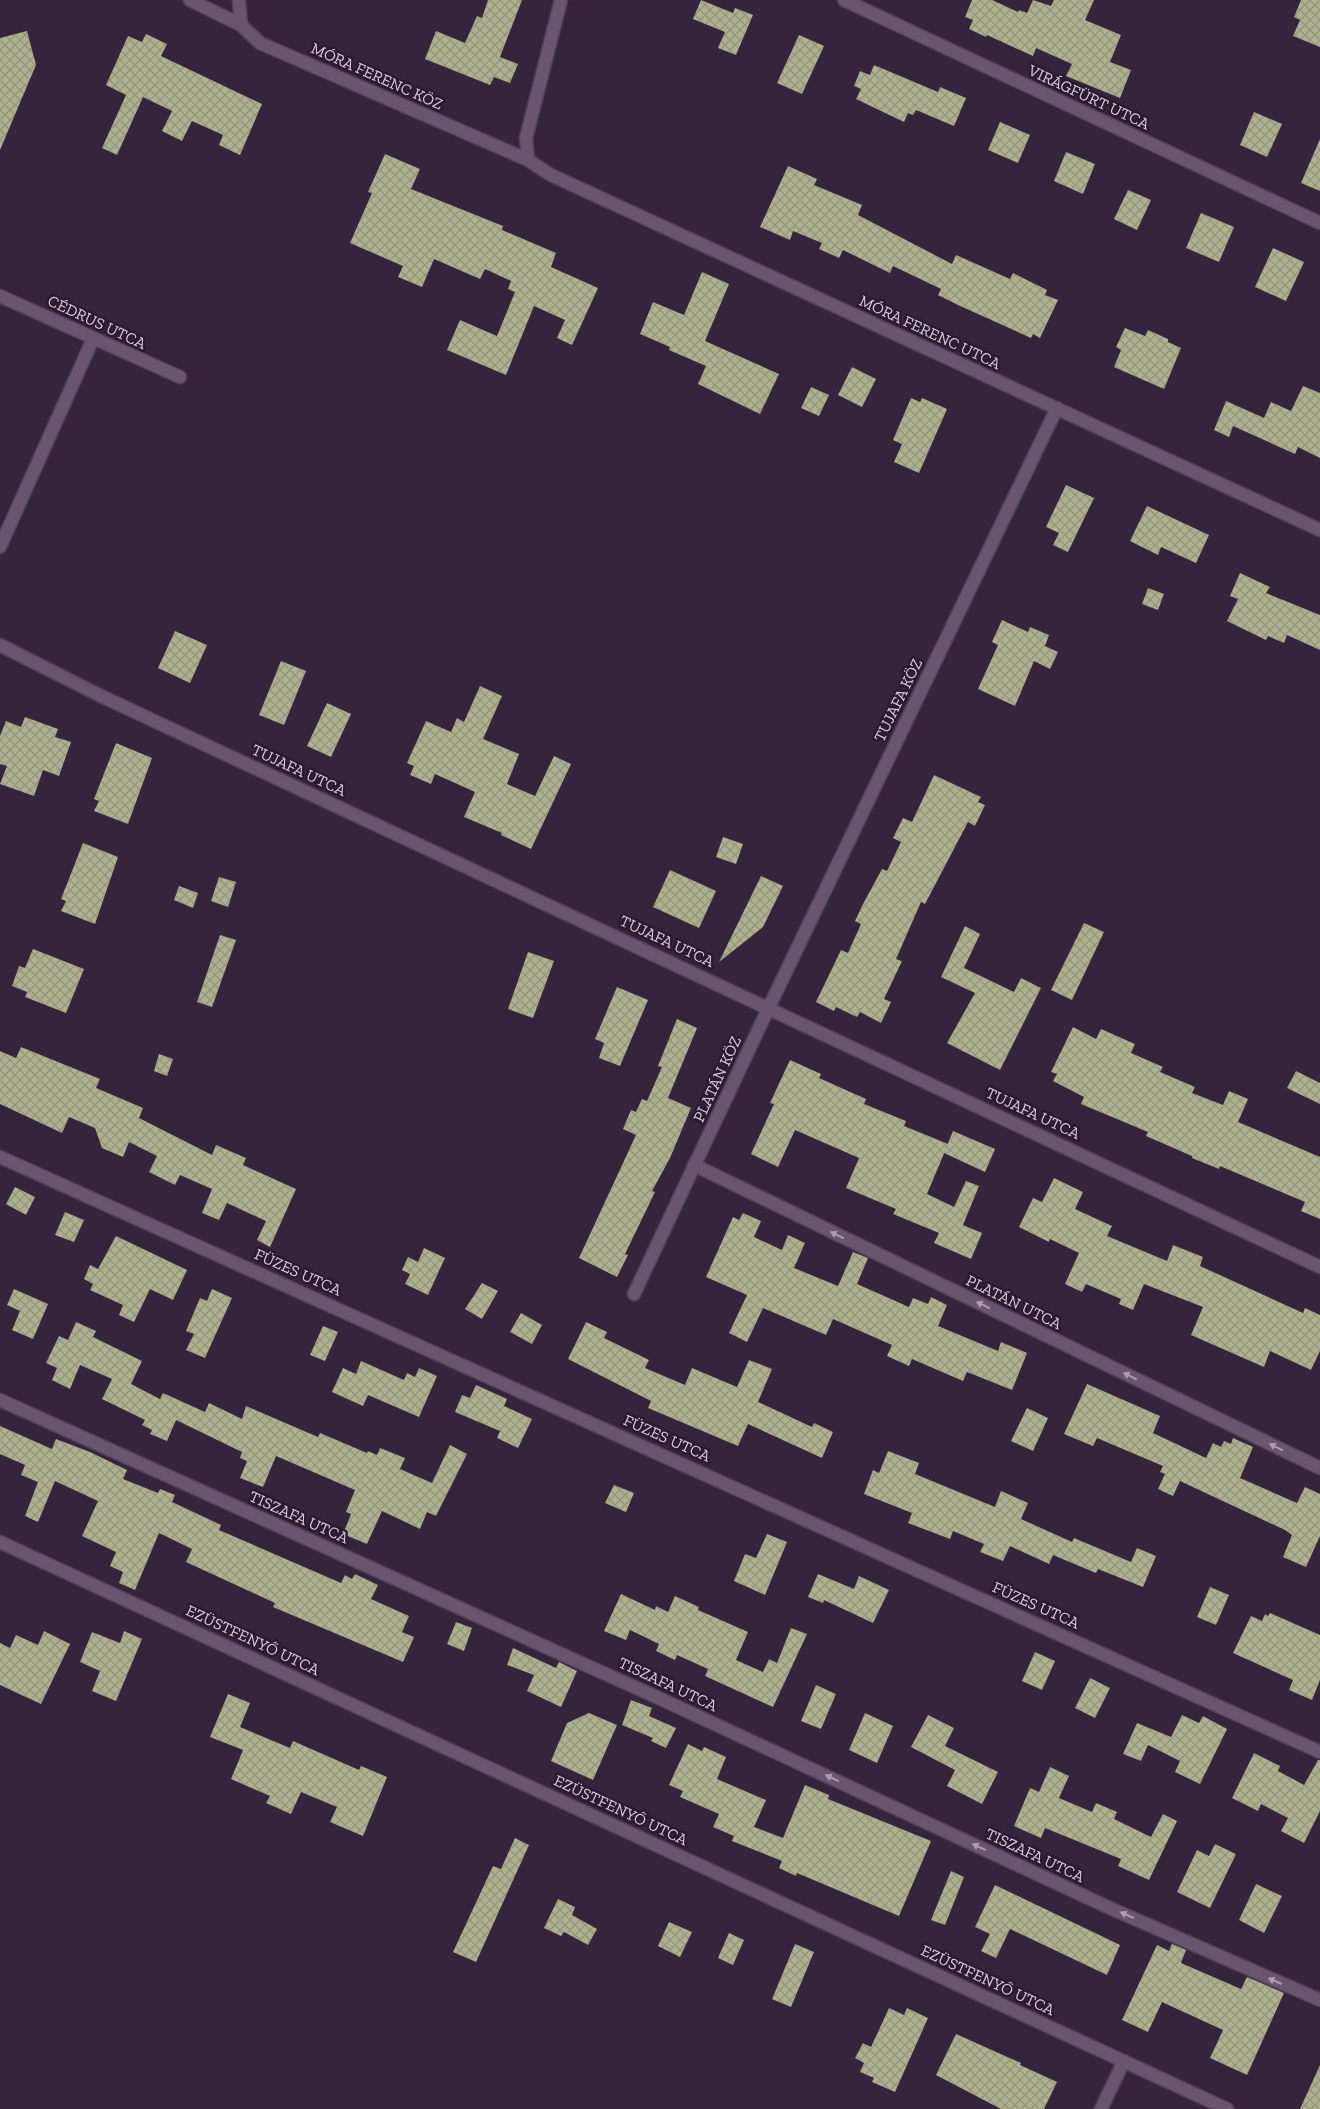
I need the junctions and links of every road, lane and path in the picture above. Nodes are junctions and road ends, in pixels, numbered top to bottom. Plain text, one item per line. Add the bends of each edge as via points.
1 (190, 0) edge
2 (239, 0) edge
3 (561, 0) edge
4 (844, 0) edge
5 (241, 25) junction
6 (528, 160) junction
7 (1320, 223) edge
8 (0, 296) edge
9 (93, 339) junction
10 (180, 377) dead end
11 (1058, 408) junction
12 (1320, 530) edge
13 (0, 547) edge
14 (0, 645) edge
15 (769, 1007) junction
16 (0, 1157) edge
17 (694, 1166) junction
18 (1320, 1267) edge
19 (634, 1294) dead end
20 (0, 1400) edge
21 (1320, 1468) edge
22 (0, 1542) edge
23 (1320, 1752) edge
24 (1320, 2000) edge
25 (1124, 2061) junction
26 (1101, 2109) edge
27 (1227, 2109) edge

1 - 5 street, MÓRA FERENC KÖZ
2 - 5 street
3 - 6 street via 526,138
4 - 7 street, VIRÁGFÜRT UTCA
5 - 6 street, MÓRA FERENC KÖZ via 260,43
6 - 11 street, MÓRA FERENC UTCA via 551,175
8 - 9 street, CÉDRUS UTCA
9 - 10 street, CÉDRUS UTCA
9 - 13 street
11 - 12 street, MÓRA FERENC UTCA
11 - 15 street, TUJAFA KÖZ
14 - 15 street, TUJAFA UTCA via 109,700
15 - 17 street, PLATÁN KÖZ
15 - 18 street, TUJAFA UTCA
16 - 23 street, FÜZES UTCA
17 - 19 street, PLATÁN KÖZ
21 -> 17 street, PLATÁN UTCA
24 -> 20 street, TISZAFA UTCA via 1112,1909 645,1691
22 - 25 street, EZÜSTFENYŐ UTCA
25 - 26 street
25 - 27 street, EZÜSTFENYŐ UTCA

